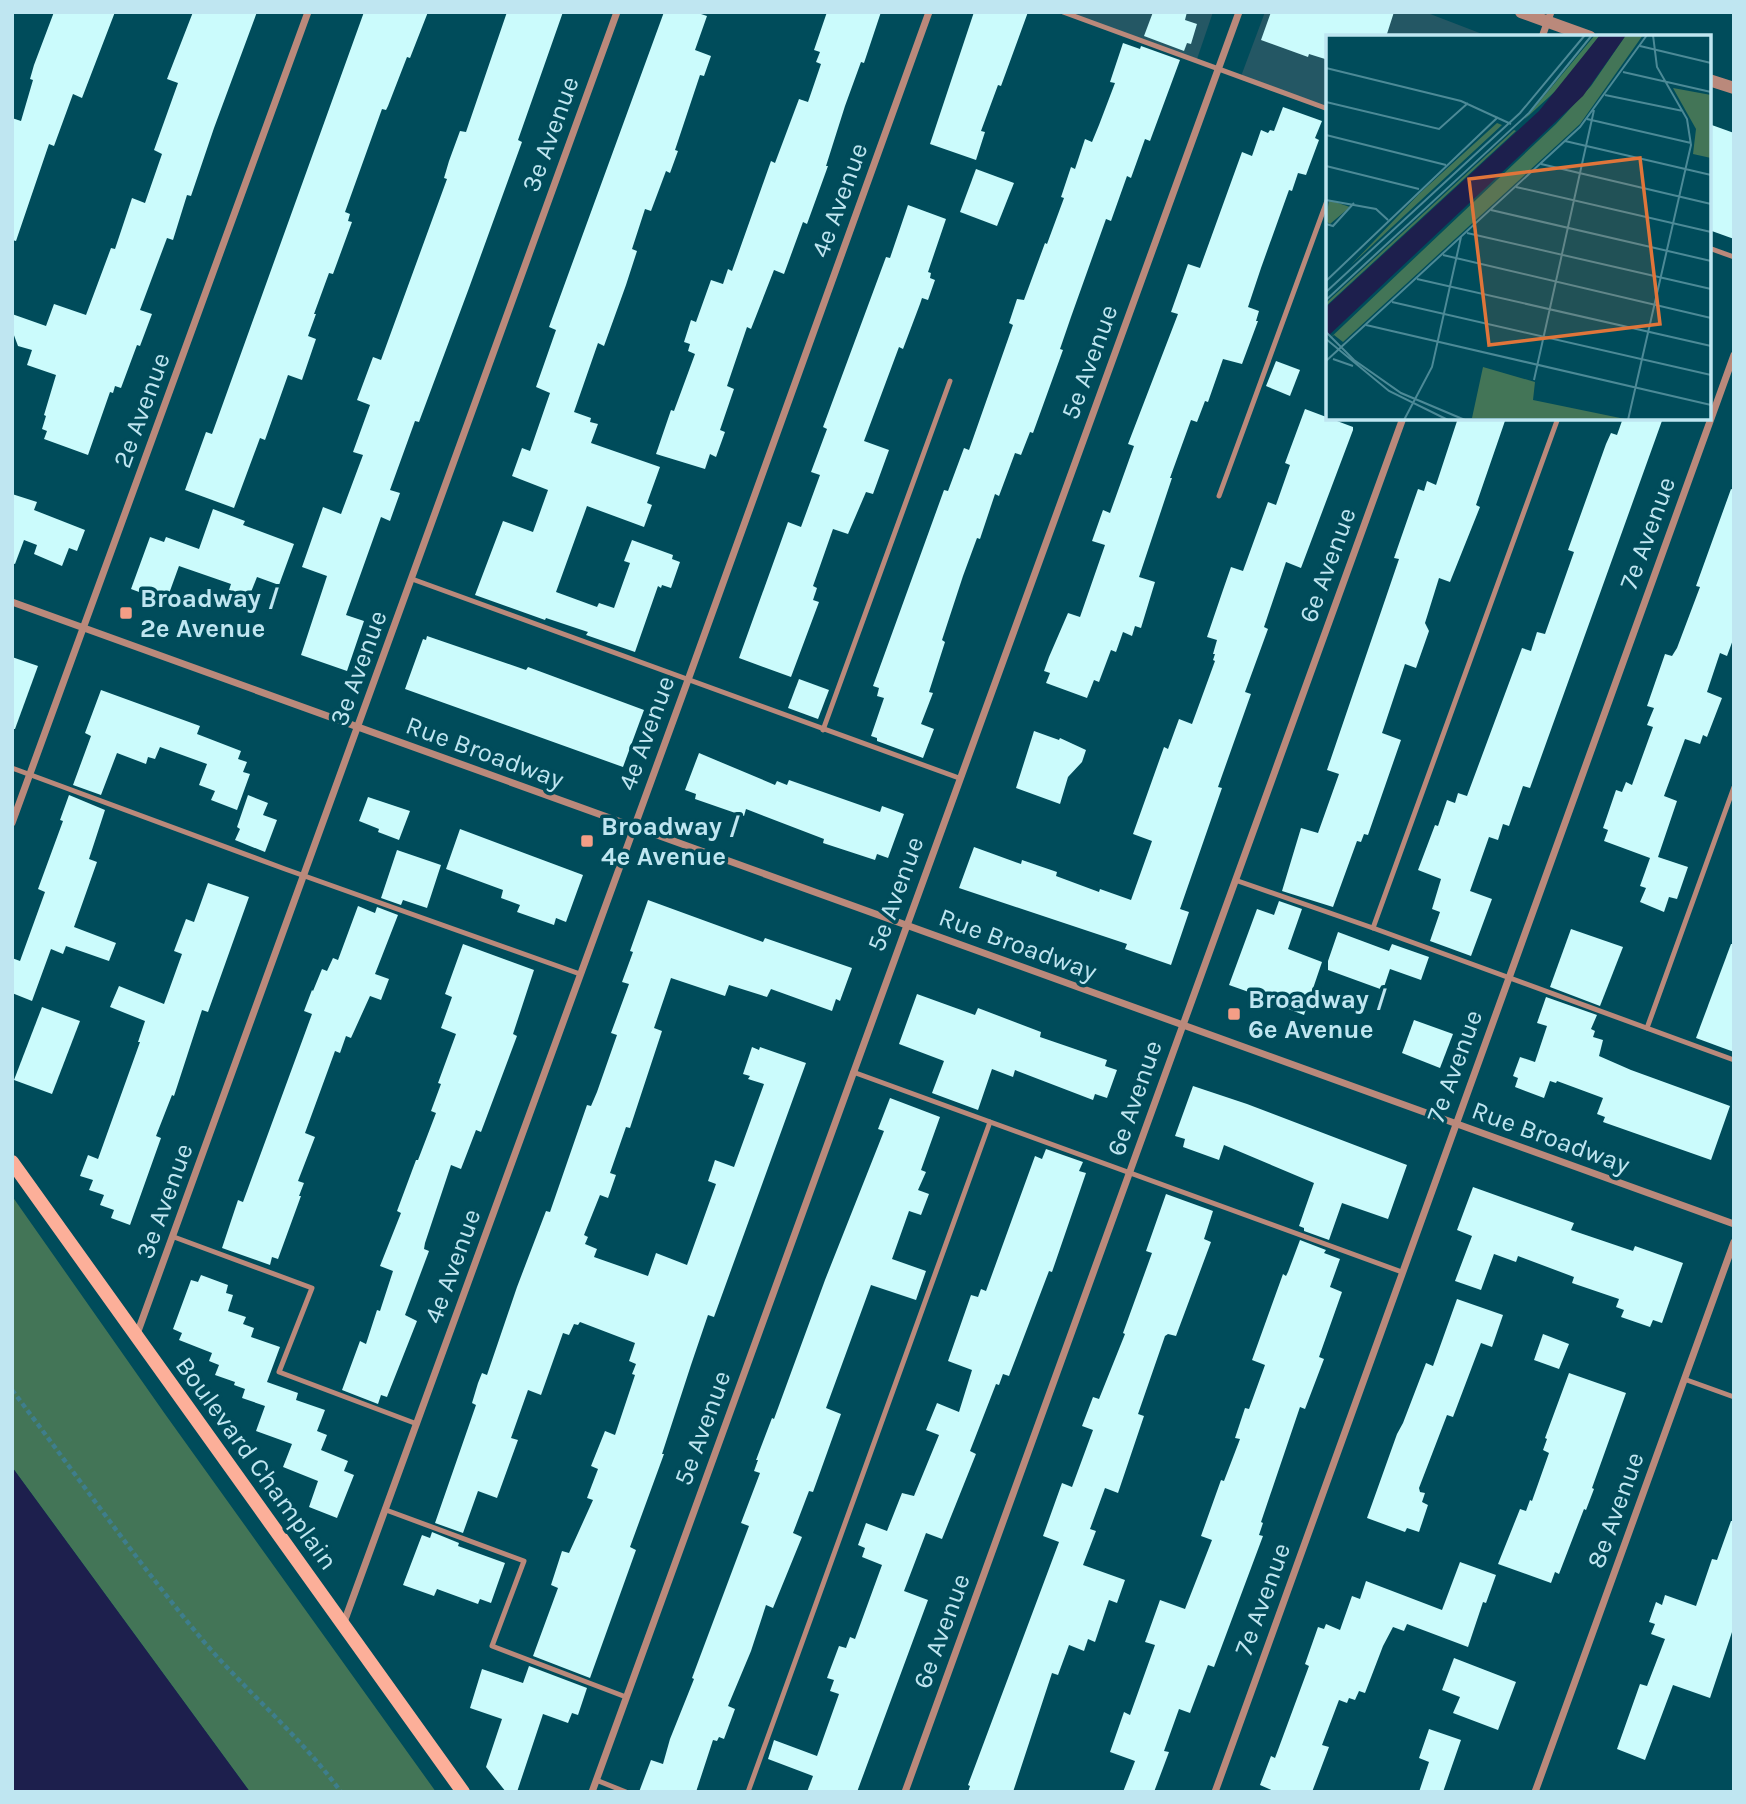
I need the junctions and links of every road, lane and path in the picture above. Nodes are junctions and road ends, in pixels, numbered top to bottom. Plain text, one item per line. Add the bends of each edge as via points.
1 (308, 12) edge
2 (617, 12) edge
3 (929, 12) edge
4 (1063, 12) edge
5 (1239, 12) edge
6 (1521, 12) edge
7 (1549, 17) edge
8 (1543, 35) edge
9 (1586, 35) edge
10 (1219, 68) junction
11 (1711, 80) edge
12 (1734, 88) edge
13 (1326, 107) edge
14 (1326, 203) edge
15 (1711, 249) edge
16 (1734, 257) edge
17 (1734, 355) edge
18 (950, 381) dead end
19 (1711, 418) edge
20 (1402, 420) edge
21 (1557, 420) edge
22 (1710, 420) edge
23 (1219, 496) dead end
24 (412, 579) junction
25 (12, 602) edge
26 (83, 628) junction
27 (688, 680) junction
28 (358, 728) junction
29 (823, 730) junction
30 (12, 768) edge
31 (30, 775) junction
32 (960, 778) junction
33 (1734, 787) edge
34 (12, 823) edge
35 (633, 827) junction
36 (304, 876) junction
37 (1236, 880) junction
38 (906, 926) junction
39 (1373, 928) junction
40 (580, 974) junction
41 (1508, 978) junction
42 (1182, 1026) junction
43 (1647, 1028) junction
44 (1734, 1060) edge
45 (853, 1072) junction
46 (990, 1122) junction
47 (1456, 1125) junction
48 (12, 1162) edge
49 (1130, 1173) junction
50 (1734, 1224) edge
51 (174, 1237) junction
52 (1734, 1242) edge
53 (1402, 1272) junction
54 (136, 1337) junction
55 (1684, 1379) junction
56 (12, 1390) edge
57 (1734, 1397) edge
58 (417, 1424) junction
59 (386, 1510) junction
60 (342, 1626) junction
61 (626, 1696) junction
62 (596, 1780) junction
63 (341, 1792) edge
64 (463, 1792) edge
65 (592, 1792) edge
66 (626, 1792) edge
67 (748, 1792) edge
68 (905, 1792) edge
69 (1214, 1792) edge
70 (1535, 1792) edge

1 - 26 street, 2e Avenue
2 - 24 street, 3e Avenue
3 - 27 street, 4e Avenue
4 - 10 lane
5 - 10 street, 5e Avenue
6 - 7 street
7 - 8 street
7 - 9 street
10 - 13 lane
10 - 32 street, 5e Avenue
11 - 12 street
14 - 23 lane
15 - 16 lane
17 - 19 street, 7e Avenue
18 - 29 lane
20 - 37 street, 6e Avenue
21 - 39 lane
22 - 41 street, 7e Avenue
24 - 27 lane
24 - 28 street, 3e Avenue
25 - 26 street, Rue Broadway
26 - 28 street, Rue Broadway
26 - 31 street, 2e Avenue
27 - 29 lane
27 - 35 street, 4e Avenue
28 - 35 street, Rue Broadway
28 - 36 street, 3e Avenue
29 - 32 lane
30 - 31 lane
31 - 34 street, 2e Avenue
31 - 36 lane
32 - 38 street, 5e Avenue
33 - 43 lane
35 - 38 street, Rue Broadway
35 - 40 street, 4e Avenue
36 - 40 lane
36 - 51 street, 3e Avenue
37 - 39 lane
37 - 42 street, 6e Avenue
38 - 42 street, Rue Broadway
38 - 45 street, 5e Avenue
39 - 41 lane
40 - 58 street, 4e Avenue
41 - 43 lane
41 - 47 street, 7e Avenue
42 - 47 street, Rue Broadway
42 - 49 street, 6e Avenue
43 - 44 lane
45 - 46 lane
45 - 61 street, 5e Avenue
46 - 49 lane
46 - 67 lane
47 - 50 street, Rue Broadway
47 - 53 street, 7e Avenue
48 - 54 main road, Boulevard Champlain
49 - 53 lane
49 - 68 street, 6e Avenue
51 - 54 street, 3e Avenue
51 - 58 lane via 312,1288 279,1372
52 - 55 street, 8e Avenue
53 - 69 street, 7e Avenue
54 - 60 main road, Boulevard Champlain
55 - 57 lane
55 - 70 street, 8e Avenue
56 - 63 path via 171,1601 230,1670 295,1735
58 - 59 street, 4e Avenue
59 - 60 street, 4e Avenue
59 - 61 lane via 524,1561 492,1646
60 - 64 main road, Boulevard Champlain
61 - 62 street, 5e Avenue
62 - 65 street, 5e Avenue
62 - 66 lane

